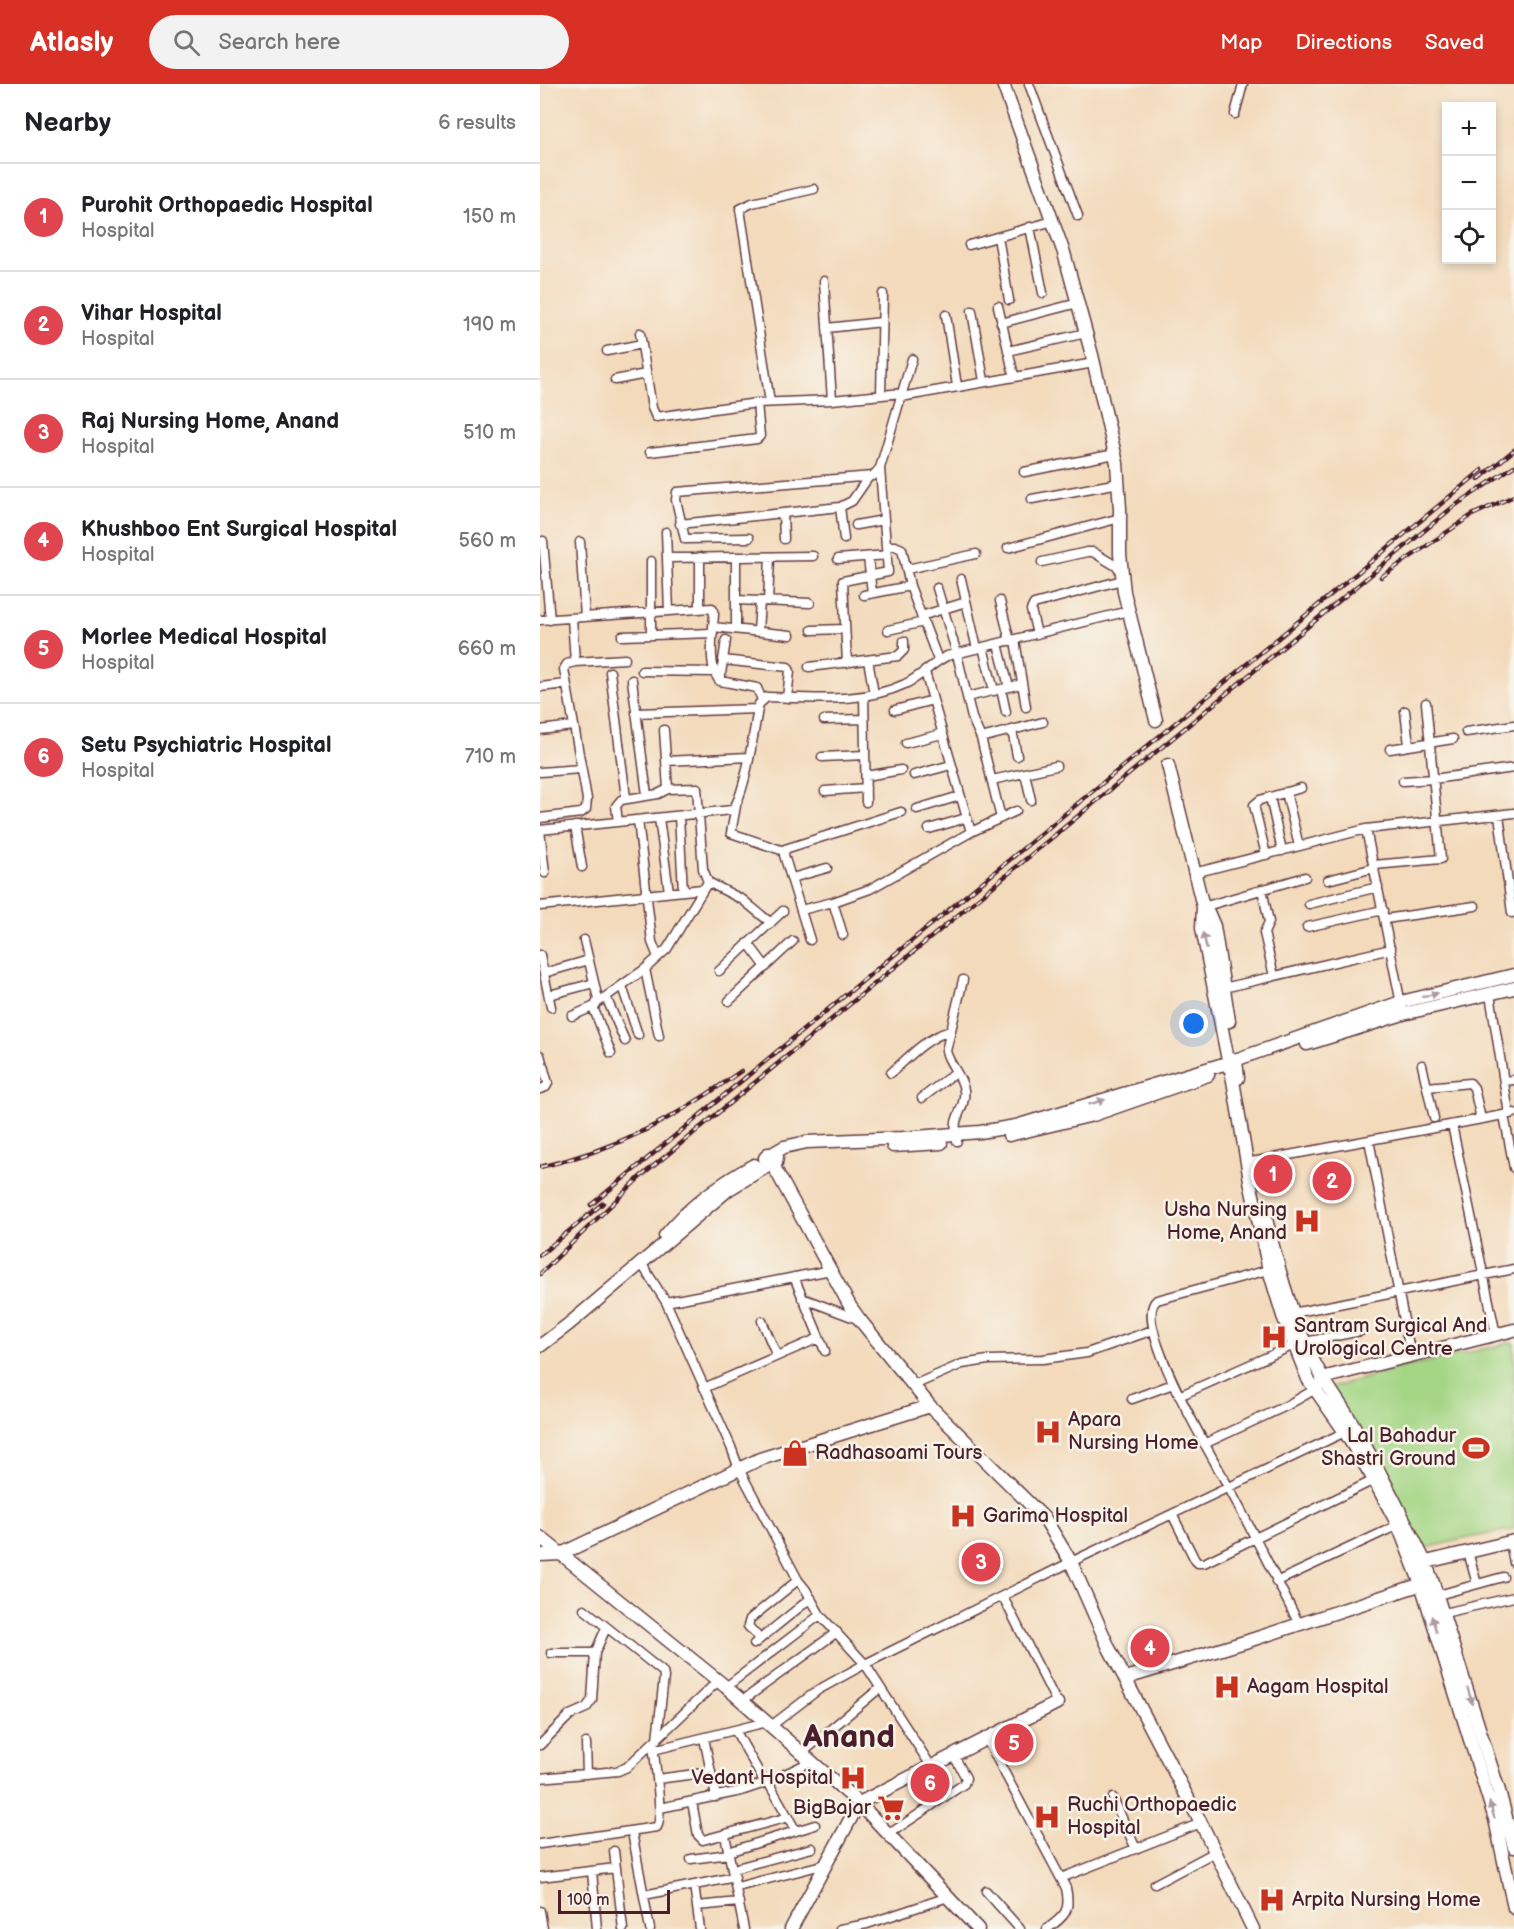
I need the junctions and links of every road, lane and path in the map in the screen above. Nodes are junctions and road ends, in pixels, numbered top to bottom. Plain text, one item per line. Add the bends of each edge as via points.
1 (1003, 84) edge
2 (1029, 84) edge
3 (1243, 84) edge
4 (1235, 114) dead end
5 (814, 189) dead end
6 (1078, 216) dead end
7 (1053, 221) junction
8 (1030, 227) junction
9 (998, 237) junction
10 (969, 245) dead end
11 (824, 281) dead end
12 (1043, 293) dead end
13 (883, 294) dead end
14 (1009, 300) dead end
15 (1078, 303) junction
16 (998, 306) dead end
17 (972, 311) dead end
18 (946, 315) dead end
19 (882, 322) junction
20 (1001, 323) junction
21 (827, 328) junction
22 (640, 333) dead end
23 (1086, 333) junction
24 (642, 344) junction
25 (607, 351) dead end
26 (1008, 351) junction
27 (912, 359) dead end
28 (1094, 363) junction
29 (646, 374) junction
30 (1014, 376) junction
31 (615, 380) dead end
32 (984, 381) junction
33 (957, 386) junction
34 (880, 395) junction
35 (901, 395) junction
36 (832, 400) junction
37 (770, 402) junction
38 (758, 403) junction
39 (650, 452) dead end
40 (1115, 454) junction
41 (880, 468) junction
42 (1024, 472) dead end
43 (868, 478) junction
44 (1119, 483) junction
45 (1032, 499) dead end
46 (840, 507) junction
47 (783, 513) junction
48 (1120, 518) junction
49 (884, 520) junction
50 (680, 524) junction
51 (855, 525) dead end
52 (666, 532) dead end
53 (749, 538) dead end
54 (784, 539) dead end
55 (844, 539) dead end
56 (543, 541) dead end
57 (580, 542) dead end
58 (1008, 548) dead end
59 (887, 551) junction
60 (976, 554) dead end
61 (813, 556) dead end
62 (699, 557) junction
63 (736, 557) junction
64 (770, 557) junction
65 (868, 557) junction
66 (667, 558) junction
67 (838, 559) dead end
68 (651, 561) dead end
69 (1042, 562) dead end
70 (907, 569) junction
71 (1121, 574) junction
72 (870, 576) junction
73 (961, 579) dead end
74 (910, 586) junction
75 (937, 588) dead end
76 (736, 600) junction
77 (764, 601) junction
78 (1000, 601) dead end
79 (966, 602) junction
80 (810, 603) dead end
81 (700, 608) junction
82 (944, 609) junction
83 (669, 610) junction
84 (1128, 611) junction
85 (651, 612) junction
86 (585, 617) junction
87 (572, 618) junction
88 (922, 619) junction
89 (540, 620) edge
90 (550, 620) junction
91 (845, 628) junction
92 (736, 629) junction
93 (713, 630) junction
94 (812, 630) dead end
95 (888, 630) dead end
96 (758, 631) junction
97 (1037, 634) junction
98 (651, 635) junction
99 (790, 635) dead end
100 (622, 636) dead end
101 (726, 640) dead end
102 (1012, 640) junction
103 (904, 641) dead end
104 (998, 644) junction
105 (980, 648) junction
106 (957, 654) junction
107 (625, 659) dead end
108 (723, 660) junction
109 (868, 660) junction
110 (938, 660) junction
111 (575, 662) junction
112 (848, 663) junction
113 (809, 668) dead end
114 (642, 671) dead end
115 (610, 672) dead end
116 (713, 672) junction
117 (925, 672) junction
118 (632, 680) dead end
119 (720, 681) junction
120 (566, 684) junction
121 (1022, 684) junction
122 (540, 687) edge
123 (1001, 689) junction
124 (874, 694) junction
125 (864, 696) junction
126 (967, 697) junction
127 (787, 698) junction
128 (762, 700) junction
129 (933, 700) junction
130 (1426, 703) dead end
131 (1026, 707) dead end
132 (758, 709) junction
133 (895, 710) dead end
134 (1405, 711) dead end
135 (1006, 712) dead end
136 (636, 713) junction
137 (864, 719) junction
138 (824, 720) dead end
139 (1156, 720) dead end
140 (1043, 722) dead end
141 (1514, 725) edge
142 (573, 726) junction
143 (540, 730) edge
144 (664, 730) dead end
145 (1012, 730) junction
146 (1466, 732) dead end
147 (942, 734) junction
148 (981, 738) junction
149 (1453, 739) dead end
150 (1430, 742) junction
151 (906, 743) dead end
152 (1409, 745) junction
153 (1390, 748) dead end
154 (865, 755) junction
155 (1017, 756) dead end
156 (749, 757) junction
157 (822, 757) dead end
158 (666, 760) junction
159 (951, 765) junction
160 (1168, 765) dead end
161 (1056, 766) dead end
162 (1514, 768) edge
163 (581, 769) junction
164 (901, 770) dead end
165 (540, 772) edge
166 (1024, 773) junction
167 (914, 775) dead end
168 (866, 776) junction
169 (1433, 779) junction
170 (992, 780) junction
171 (1403, 781) dead end
172 (866, 788) junction
173 (1301, 788) dead end
174 (668, 789) junction
175 (825, 791) dead end
176 (1286, 792) junction
177 (647, 795) junction
178 (960, 796) junction
179 (1270, 797) junction
180 (626, 798) junction
181 (1031, 800) dead end
182 (866, 802) dead end
183 (736, 806) junction
184 (917, 809) dead end
185 (1016, 811) dead end
186 (901, 812) dead end
187 (540, 813) edge
188 (1514, 813) edge
189 (699, 814) junction
190 (1499, 815) junction
191 (679, 816) junction
192 (540, 818) edge
193 (659, 818) junction
194 (966, 818) junction
195 (1001, 818) junction
196 (638, 820) junction
197 (1437, 821) junction
198 (618, 822) junction
199 (575, 826) junction
200 (1366, 829) junction
201 (540, 830) edge
202 (929, 830) dead end
203 (971, 832) junction
204 (1299, 846) junction
205 (1282, 850) junction
206 (784, 851) junction
207 (1266, 855) junction
208 (1374, 866) junction
209 (582, 867) dead end
210 (827, 868) dead end
211 (545, 873) dead end
212 (1194, 873) junction
213 (1305, 877) dead end
214 (792, 878) junction
215 (1329, 880) dead end
216 (705, 886) junction
217 (1378, 887) junction
218 (1262, 889) junction
219 (683, 891) junction
220 (669, 892) junction
221 (646, 894) junction
222 (832, 902) junction
223 (1309, 904) dead end
224 (540, 906) edge
225 (1475, 906) dead end
226 (1203, 907) junction
227 (801, 910) junction
228 (783, 911) dead end
229 (1512, 913) dead end
230 (1384, 915) junction
231 (771, 923) junction
232 (1306, 927) dead end
233 (843, 935) dead end
234 (584, 940) dead end
235 (810, 940) dead end
236 (793, 942) dead end
237 (748, 943) junction
238 (1391, 949) junction
239 (540, 955) edge
240 (658, 957) junction
241 (589, 960) junction
242 (766, 967) junction
243 (645, 969) junction
244 (718, 971) dead end
245 (544, 973) junction
246 (1514, 975) edge
247 (1274, 976) junction
248 (963, 980) dead end
249 (594, 983) junction
250 (622, 986) junction
251 (1514, 988) edge
252 (1220, 989) junction
253 (549, 994) junction
254 (1490, 994) junction
255 (606, 997) junction
256 (729, 1001) dead end
257 (595, 1005) junction
258 (551, 1007) dead end
259 (1402, 1008) junction
260 (573, 1016) dead end
261 (950, 1031) junction
262 (638, 1035) dead end
263 (659, 1036) dead end
264 (625, 1041) dead end
265 (611, 1053) dead end
266 (540, 1055) edge
267 (1232, 1064) junction
268 (1422, 1065) dead end
269 (956, 1072) junction
270 (891, 1073) dead end
271 (1514, 1080) edge
272 (1504, 1081) junction
273 (1427, 1087) junction
274 (540, 1089) edge
275 (922, 1098) dead end
276 (1509, 1114) edge
277 (1434, 1118) dead end
278 (1481, 1119) junction
279 (1452, 1125) junction
280 (957, 1137) junction
281 (1369, 1140) junction
282 (771, 1160) junction
283 (1250, 1162) junction
284 (1514, 1168) edge
285 (646, 1259) junction
286 (1273, 1268) junction
287 (1514, 1269) edge
288 (831, 1270) junction
289 (1483, 1275) junction
290 (794, 1277) junction
291 (1399, 1292) junction
292 (802, 1298) junction
293 (666, 1302) junction
294 (1293, 1314) junction
295 (860, 1320) junction
296 (762, 1321) dead end
297 (1153, 1330) junction
298 (1514, 1330) edge
299 (1361, 1331) dead end
300 (1496, 1335) junction
301 (819, 1338) junction
302 (1299, 1343) junction
303 (540, 1346) edge
304 (825, 1351) dead end
305 (777, 1356) junction
306 (1411, 1356) junction
307 (1324, 1381) junction
308 (1173, 1384) junction
309 (914, 1385) junction
310 (704, 1388) junction
311 (1314, 1389) junction
312 (1179, 1396) junction
313 (1132, 1399) dead end
314 (930, 1406) junction
315 (1345, 1432) junction
316 (1204, 1444) junction
317 (739, 1469) junction
318 (1374, 1480) junction
319 (1229, 1488) junction
320 (1172, 1514) junction
321 (1398, 1525) junction
322 (540, 1537) edge
323 (1255, 1538) junction
324 (1512, 1541) edge
325 (1468, 1552) junction
326 (561, 1554) junction
327 (540, 1555) edge
328 (1071, 1562) junction
329 (1514, 1563) edge
330 (1419, 1564) junction
331 (1503, 1577) dead end
332 (798, 1580) junction
333 (1276, 1582) junction
334 (1427, 1582) junction
335 (1477, 1584) junction
336 (1438, 1595) junction
337 (1003, 1597) junction
338 (1514, 1597) edge
339 (811, 1598) junction
340 (584, 1609) dead end
341 (1444, 1613) junction
342 (820, 1615) junction
343 (1299, 1624) junction
344 (606, 1628) junction
345 (837, 1632) junction
346 (551, 1653) dead end
347 (594, 1653) junction
348 (865, 1664) junction
349 (1126, 1678) junction
350 (722, 1684) junction
351 (880, 1688) junction
352 (742, 1701) junction
353 (1057, 1703) joint
354 (769, 1724) junction
355 (735, 1730) junction
356 (704, 1738) junction
357 (986, 1738) junction
358 (586, 1743) dead end
359 (654, 1744) junction
360 (540, 1745) edge
361 (953, 1754) junction
362 (806, 1758) junction
363 (931, 1766) junction
364 (711, 1772) junction
365 (587, 1774) junction
366 (540, 1778) edge
367 (657, 1779) junction
368 (766, 1782) junction
369 (716, 1797) junction
370 (1113, 1798) dead end
371 (692, 1802) junction
372 (859, 1803) junction
373 (660, 1808) junction
374 (789, 1817) junction
375 (1201, 1823) junction
376 (815, 1825) dead end
377 (796, 1831) junction
378 (632, 1832) junction
379 (888, 1834) junction
380 (725, 1835) junction
381 (540, 1844) edge
382 (1514, 1846) edge
383 (812, 1848) dead end
384 (1136, 1848) junction
385 (614, 1851) dead end
386 (1215, 1852) junction
387 (729, 1853) junction
388 (691, 1859) dead end
389 (826, 1864) junction
390 (616, 1868) junction
391 (592, 1871) junction
392 (734, 1873) junction
393 (540, 1877) edge
394 (1061, 1878) junction
395 (1155, 1884) dead end
396 (694, 1885) junction
397 (737, 1887) junction
398 (986, 1891) dead end
399 (644, 1895) junction
400 (948, 1897) junction
401 (739, 1902) junction
402 (697, 1906) junction
403 (1514, 1908) edge
404 (540, 1911) edge
405 (871, 1926) edge
406 (543, 1929) edge
407 (597, 1929) edge
408 (623, 1929) edge
409 (650, 1929) edge
410 (700, 1929) edge
411 (744, 1929) edge
412 (791, 1929) edge
413 (840, 1929) edge
414 (978, 1929) edge
415 (1020, 1929) edge
416 (1047, 1929) edge
417 (1253, 1929) edge

1 - 7 street
2 - 6 street
3 - 4 street
5 - 37 street via 752,202 741,209
7 - 8 street
7 - 15 street
8 - 9 street
8 - 12 street
9 - 10 street
9 - 14 street
11 - 21 street
13 - 19 street
15 - 20 street
15 - 23 street
16 - 20 street
17 - 32 street
18 - 33 street
19 - 21 street
19 - 34 street
20 - 26 street
21 - 36 street
22 - 24 street
23 - 26 street
23 - 28 street
24 - 25 street
24 - 29 street
26 - 30 street
27 - 35 street
28 - 30 street
28 - 40 street
29 - 31 street
29 - 38 street via 656,417
30 - 32 street
32 - 33 street
33 - 35 street
34 - 35 street
34 - 36 street
35 - 41 street
36 - 37 street
37 - 38 street
38 - 39 street via 757,440
40 - 42 street
40 - 44 street
41 - 43 street
41 - 49 street
43 - 46 street via 852,501
43 - 50 street via 680,491 676,500
44 - 45 street
44 - 48 street
46 - 47 street
46 - 55 street
47 - 50 street
47 - 54 street
48 - 58 street
48 - 71 street
49 - 51 street
49 - 59 street
50 - 53 street via 685,539
52 - 66 street
56 - 90 street
57 - 86 street
59 - 65 street
59 - 70 street via 895,546 902,549
59 - 72 street via 887,574
60 - 70 street
61 - 64 street
62 - 63 street
62 - 66 street
62 - 81 street
63 - 64 street
63 - 76 street
64 - 77 street
65 - 67 street
65 - 72 street
66 - 83 street
68 - 85 street
69 - 71 street via 1093,552
70 - 74 street
71 - 84 street
71 - 97 street via 1034,604 1031,610
72 - 74 street via 868,594
72 - 91 street via 843,581
73 - 79 street
74 - 88 street
75 - 82 street
76 - 77 street
76 - 92 street
77 - 80 street
77 - 96 street
78 - 102 street
79 - 82 street
79 - 105 street
81 - 83 street
81 - 93 street via 713,610
82 - 88 street
82 - 106 street
83 - 85 street
84 - 97 street
84 - 139 street
85 - 86 street
85 - 98 street
86 - 87 street
87 - 90 street
87 - 111 street
88 - 95 street
88 - 110 street
89 - 90 street
91 - 94 street
91 - 112 street
92 - 93 street
92 - 96 street
93 - 98 street
93 - 116 street
96 - 99 street
97 - 102 street
98 - 100 street
101 - 108 street
102 - 104 street
102 - 121 street
103 - 109 street via 904,650 898,656
104 - 105 street
104 - 123 street
105 - 106 street
105 - 123 street
106 - 110 street
106 - 126 street
107 - 111 street
108 - 119 street
108 - 127 street via 788,667
109 - 112 street
109 - 124 street
110 - 117 street
111 - 120 street via 564,669
112 - 113 street
114 - 116 street
115 - 180 street
116 - 119 street
117 - 124 street via 906,684
117 - 129 street
118 - 136 street
119 - 128 street via 753,686
120 - 122 street
120 - 142 street
121 - 123 street
121 - 131 street
123 - 126 street
123 - 135 street
124 - 125 street
125 - 127 street
125 - 137 street
126 - 148 street
127 - 128 street
128 - 132 street
129 - 133 street
129 - 147 street
130 - 150 street
132 - 136 street
132 - 156 street
134 - 152 street
136 - 177 street
137 - 138 street
137 - 154 street
140 - 145 street
141 - 146 street
142 - 143 street
142 - 163 street
144 - 158 street
145 - 148 street
145 - 155 street
147 - 151 street
147 - 159 street
148 - 170 street
149 - 150 street
150 - 152 street
150 - 169 street
152 - 153 street
154 - 157 street
154 - 168 street
156 - 158 street
156 - 183 street
158 - 174 street
159 - 167 street
159 - 178 street
160 - 212 street
161 - 166 street
162 - 169 street
163 - 165 street
163 - 192 street via 586,809
164 - 168 street
166 - 170 street
166 - 181 street
168 - 172 street
169 - 171 street
169 - 197 street
170 - 195 street
172 - 175 street
172 - 182 street
173 - 176 street
174 - 177 street
174 - 189 street via 697,789
176 - 179 street
176 - 204 street
177 - 180 street
178 - 184 street
178 - 194 street
179 - 205 street
179 - 207 street via 1254,805
180 - 198 street via 617,802
183 - 189 street
183 - 206 street via 731,833
185 - 195 street
186 - 206 street
187 - 192 street
188 - 190 street
189 - 191 street
189 - 216 street
190 - 197 street
190 - 229 street
191 - 193 street
191 - 219 street
193 - 196 street
193 - 220 street
194 - 202 street
194 - 203 street
195 - 203 street
196 - 198 street
196 - 221 street
197 - 200 street
197 - 208 street via 1441,859
198 - 199 street
199 - 201 street
199 - 209 street
200 - 204 street
200 - 208 street
201 - 211 street
203 - 222 street via 884,882
204 - 205 street
205 - 207 street
206 - 214 street
207 - 212 street
208 - 215 street
208 - 217 street
210 - 214 street
212 - 226 street
213 - 218 street
214 - 227 street
216 - 219 street
216 - 231 street via 743,900
216 - 240 street via 667,949
217 - 223 street
217 - 230 street
218 - 226 street
218 - 247 street via 1269,922 1264,933
219 - 220 street
220 - 221 street
221 - 224 street
221 - 240 street via 652,942
222 - 227 street
222 - 233 street
225 - 230 street
226 - 252 street via 1202,928
227 - 235 street
228 - 231 street
230 - 232 street
230 - 238 street
231 - 237 street
234 - 241 street
236 - 242 street
237 - 242 street
237 - 244 street
238 - 247 street
238 - 259 street
239 - 245 street
240 - 243 street
241 - 245 street
241 - 249 street
242 - 256 street
243 - 250 street
243 - 263 street
245 - 253 street
259 -> 246 street
247 - 252 street
248 - 261 street
249 - 253 street
249 - 257 street via 598,999
250 - 255 street
250 - 262 street
251 - 254 street
252 - 267 street
253 - 258 street
254 - 259 street
254 - 272 street
255 - 257 street
255 - 264 street
257 - 260 street
257 - 265 street
259 - 267 street
261 - 269 street via 946,1051
261 - 270 street via 926,1041
266 - 274 street via 548,1083
267 - 280 street via 1093,1114 1028,1131
267 - 283 street
268 - 273 street
269 - 275 street
269 - 280 street via 964,1091 956,1123
271 - 272 street
272 - 276 street
273 - 277 street
273 - 278 street via 1470,1083
276 - 278 street
276 - 284 street
278 - 279 street
279 - 281 street
279 - 289 street
280 - 282 street via 914,1146 824,1148
281 - 283 street
281 - 291 street
282 - 285 street via 729,1189
282 - 288 street
283 - 286 street
285 - 293 street
285 - 303 street
286 - 294 street
286 - 297 street via 1157,1300 1152,1307
286 - 302 street
287 - 289 street
288 - 290 street
288 - 295 street
289 - 291 street
289 - 300 street
290 - 292 street
290 - 293 street
291 - 294 street
291 - 306 street
292 - 295 street
292 - 301 street
293 - 310 street
294 - 302 street
295 - 309 street
296 - 305 street
297 - 308 street
297 - 309 street via 1087,1353 962,1364
298 - 300 street
299 - 302 street
300 - 306 street
301 - 304 street
301 - 305 street
302 - 307 street
302 - 311 street
302 - 312 street
305 - 310 street
306 - 307 street
307 - 311 street
307 - 330 street via 1367,1449
308 - 312 street
308 - 313 street
309 - 314 street
310 - 317 street
311 - 315 street
311 - 316 street
312 - 316 street
314 - 317 street
314 - 328 street via 1045,1519
315 - 318 street
315 - 319 street
316 - 319 street
317 - 326 street
317 - 332 street
318 - 321 street
318 - 323 street
319 - 320 street
319 - 323 street
320 - 323 street via 1198,1563
320 - 328 street
321 - 330 street
321 - 333 street
322 - 326 street
323 - 333 street
324 - 325 street
324 - 329 street
325 - 330 street
325 - 335 street
326 - 327 street
326 - 350 street
328 - 337 street
328 - 349 street
330 - 334 street
331 - 335 street
332 - 339 street
332 - 339 street via 750,1619 748,1626 757,1642
333 - 343 street
334 - 336 street
334 - 343 street
403 -> 334 street via 1495,1819
335 - 336 street
336 - 341 street
337 - 348 street
337 - 353 street
338 - 341 street
339 - 342 street
340 - 344 street
341 -> 382 street
342 - 345 street
342 - 350 street
343 - 349 street
344 - 347 street
344 - 359 street via 663,1672
345 - 348 street
345 - 352 street
346 - 347 street
347 - 360 street via 590,1704 570,1715
348 - 351 street
348 - 354 street
349 - 375 street
350 - 352 street
350 - 359 street
351 - 362 street
351 - 363 street
352 - 354 street
353 - 357 street
354 - 355 street
354 - 362 street
355 - 356 street
355 - 368 street
356 - 359 street
356 - 364 street
357 - 361 street
357 - 394 street
358 - 365 street
359 - 365 street via 627,1767
359 - 367 street
361 - 363 street
361 - 379 street via 966,1778 964,1784
362 - 368 street
362 - 372 street
363 - 372 street
364 - 367 street
364 - 369 street
365 - 366 street
367 - 373 street
368 - 369 street
368 - 374 street
369 - 371 street
370 - 384 street
371 - 373 street
371 - 380 street via 700,1838
372 - 379 street
372 - 389 street
373 - 378 street via 657,1827
374 - 377 street
374 - 380 street
375 - 384 street
375 - 386 street
376 - 377 street
377 - 387 street
378 - 381 street
378 - 399 street
379 - 400 street
380 - 387 street
383 - 392 street
384 - 394 street
385 - 390 street
386 - 395 street
386 - 417 street
387 - 388 street
387 - 392 street
389 - 397 street
389 - 412 street
390 - 391 street
390 - 408 street
391 - 393 street
391 - 407 street
392 - 396 street
392 - 397 street
394 - 416 street via 1069,1898 1068,1909
396 - 399 street
396 - 402 street
397 - 401 street
398 - 415 street
399 - 409 street
400 - 405 street
400 - 414 street
401 - 402 street
401 - 411 street
402 - 410 street
404 - 406 street
405 - 413 street

